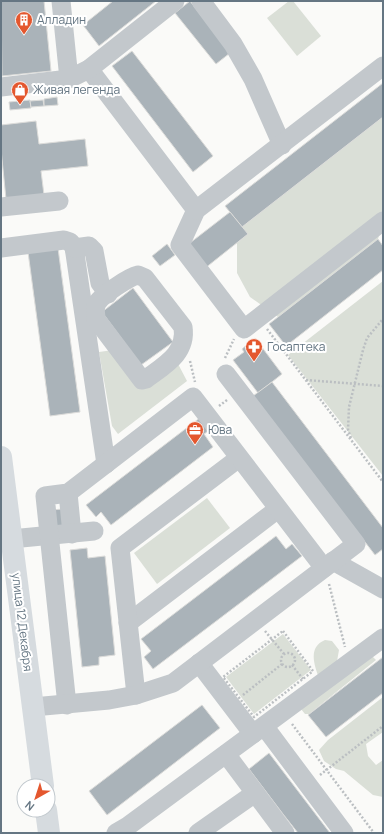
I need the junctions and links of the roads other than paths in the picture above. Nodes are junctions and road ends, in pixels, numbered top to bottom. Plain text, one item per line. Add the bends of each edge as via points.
1 (61, 1) edge
2 (175, 1) edge
3 (201, 1) edge
4 (383, 66) edge
5 (89, 70) junction
6 (69, 79) junction
7 (1, 87) edge
8 (282, 145) junction
9 (59, 201) dead end
10 (1, 207) edge
11 (196, 210) junction
12 (383, 221) edge
13 (1, 248) edge
14 (74, 248) junction
15 (108, 294) junction
16 (226, 374) road end
17 (1, 457) edge
18 (240, 458) junction
19 (106, 464) junction
20 (68, 494) junction
21 (278, 509) junction
22 (94, 531) dead end
23 (72, 534) junction
24 (49, 536) junction
25 (11, 539) junction
26 (328, 565) junction
27 (383, 588) edge
28 (128, 623) junction
29 (383, 638) edge
30 (199, 663) junction
31 (136, 694) junction
32 (67, 705) junction
33 (33, 707) junction
34 (258, 730) junction
35 (226, 754) junction
36 (42, 778) edge
37 (255, 793) junction
38 (47, 818) edge
39 (49, 833) edge
40 (116, 833) edge
41 (198, 833) edge
42 (285, 833) edge
43 (344, 833) edge

1 - 6 lane
2 - 5 lane
3 - 8 lane via 234,44 253,79
4 - 8 lane
5 - 6 lane
5 - 11 lane
6 - 7 lane
8 - 11 lane
9 - 10 lane
11 - 12 lane via 180,245 251,323
13 - 14 lane via 64,240 70,242
14 - 15 lane via 89,246 94,251 100,284
14 - 19 lane
15 - 15 lane via 95,308 96,319 142,380 146,379 180,351 184,336 183,327 145,278 138,275 130,276
16 - 26 lane via 356,544
17 - 25 main road, улица 12 Декабря
18 - 19 lane via 193,398
18 - 21 lane
18 - 28 lane via 120,548
19 - 20 lane
20 - 23 lane
20 - 24 lane via 45,496
21 - 26 lane
21 - 28 lane
22 - 23 lane
23 - 24 lane
24 - 25 lane
24 - 32 lane
25 - 33 main road, улица 12 Декабря
26 - 27 lane
26 - 30 lane
28 - 31 lane
29 - 34 lane
30 - 31 lane via 173,683
30 - 34 lane
31 - 32 lane
32 - 33 lane
33 - 36 main road, улица 12 Декабря
34 - 35 lane
34 - 43 lane via 308,784
35 - 37 lane
35 - 40 lane
37 - 41 lane
37 - 42 lane
38 - 39 main road

